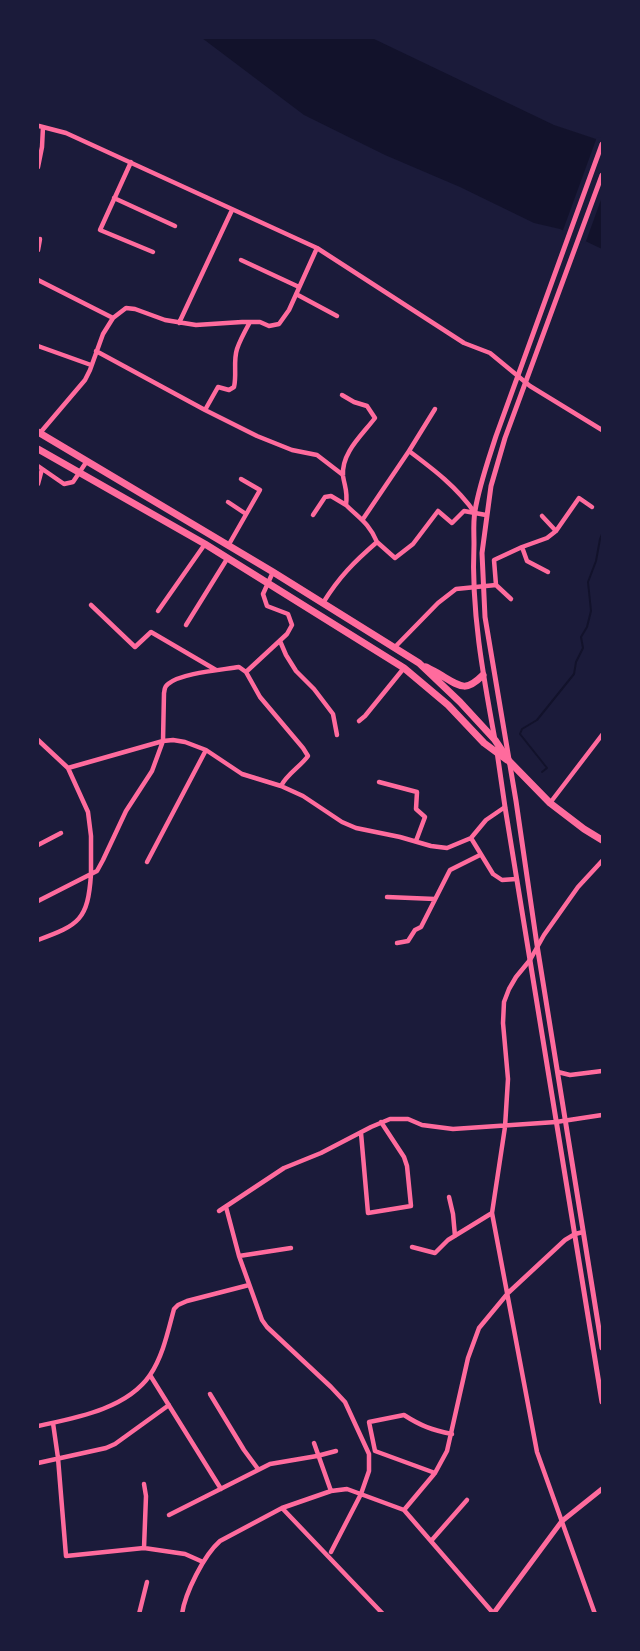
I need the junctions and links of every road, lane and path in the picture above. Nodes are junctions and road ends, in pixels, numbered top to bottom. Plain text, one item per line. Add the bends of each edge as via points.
1 (603, 144) edge
2 (131, 162) junction
3 (38, 167) edge
4 (603, 175) edge
5 (114, 198) junction
6 (232, 210) junction
7 (175, 226) dead end
8 (40, 239) dead end
9 (317, 248) junction
10 (38, 250) edge
11 (153, 252) dead end
12 (241, 260) dead end
13 (38, 280) edge
14 (299, 287) junction
15 (296, 294) junction
16 (337, 316) dead end
17 (113, 318) junction
18 (250, 322) junction
19 (179, 323) junction
20 (38, 346) edge
21 (96, 351) junction
22 (92, 365) junction
23 (342, 395) dead end
24 (435, 409) dead end
25 (205, 410) junction
26 (603, 430) edge
27 (39, 433) edge
28 (38, 449) edge
29 (409, 451) junction
30 (87, 461) junction
31 (40, 467) edge
32 (80, 473) junction
33 (343, 475) junction
34 (242, 479) dead end
35 (38, 484) edge
36 (228, 502) dead end
37 (346, 505) junction
38 (592, 507) dead end
39 (475, 513) junction
40 (246, 514) junction
41 (486, 515) junction
42 (313, 516) dead end
43 (542, 516) dead end
44 (363, 519) junction
45 (556, 531) junction
46 (377, 542) junction
47 (205, 544) junction
48 (228, 546) junction
49 (522, 547) junction
50 (227, 559) junction
51 (273, 572) junction
52 (548, 572) dead end
53 (268, 584) junction
54 (494, 586) junction
55 (511, 599) dead end
56 (323, 603) junction
57 (91, 605) dead end
58 (158, 611) dead end
59 (186, 626) dead end
60 (279, 641) junction
61 (395, 647) junction
62 (419, 663) junction
63 (404, 668) junction
64 (216, 670) junction
65 (246, 672) junction
66 (483, 675) junction
67 (358, 721) dead end
68 (337, 735) dead end
69 (603, 735) edge
70 (38, 740) edge
71 (495, 740) junction
72 (163, 741) junction
73 (206, 750) junction
74 (497, 753) junction
75 (509, 761) junction
76 (68, 768) junction
77 (379, 782) dead end
78 (281, 786) junction
79 (550, 803) junction
80 (504, 807) junction
81 (61, 833) dead end
82 (471, 838) junction
83 (603, 840) edge
84 (416, 841) junction
85 (38, 845) edge
86 (480, 855) junction
87 (603, 861) edge
88 (147, 862) dead end
89 (91, 874) junction
90 (516, 879) junction
91 (387, 897) dead end
92 (435, 900) junction
93 (38, 901) edge
94 (38, 940) edge
95 (397, 942) dead end
96 (537, 945) junction
97 (530, 960) junction
98 (603, 1071) edge
99 (558, 1072) junction
100 (603, 1115) edge
101 (566, 1121) junction
102 (381, 1122) junction
103 (556, 1122) junction
104 (505, 1127) junction
105 (361, 1133) junction
106 (449, 1197) dead end
107 (226, 1207) junction
108 (219, 1212) dead end
109 (492, 1213) junction
110 (583, 1232) junction
111 (575, 1234) junction
112 (455, 1236) junction
113 (291, 1248) dead end
114 (412, 1248) dead end
115 (239, 1256) junction
116 (249, 1285) junction
117 (508, 1293) junction
118 (603, 1348) edge
119 (150, 1375) junction
120 (210, 1394) dead end
121 (603, 1402) edge
122 (169, 1405) junction
123 (53, 1423) junction
124 (38, 1426) edge
125 (452, 1434) junction
126 (314, 1443) dead end
127 (336, 1451) dead end
128 (318, 1456) junction
129 (58, 1458) junction
130 (38, 1463) edge
131 (258, 1469) junction
132 (435, 1473) junction
133 (144, 1484) dead end
134 (221, 1489) junction
135 (603, 1489) edge
136 (331, 1491) junction
137 (361, 1494) junction
138 (467, 1500) dead end
139 (282, 1508) junction
140 (404, 1510) junction
141 (169, 1515) dead end
142 (562, 1521) junction
143 (431, 1540) junction
144 (144, 1548) junction
145 (331, 1552) dead end
146 (203, 1562) junction
147 (147, 1582) dead end
148 (494, 1613) edge
149 (139, 1614) edge
150 (182, 1614) edge
151 (383, 1614) edge
152 (595, 1614) edge

1 - 39 street via 496,436
2 - 3 street via 41,126
2 - 5 street
2 - 6 street
4 - 41 street via 505,438
5 - 7 street
5 - 11 street via 100,230
6 - 9 street
6 - 19 street
8 - 10 street
9 - 14 street
9 - 26 street via 464,343 490,353 530,386
12 - 14 street
13 - 17 street
14 - 15 street
15 - 16 street
15 - 18 street via 279,324
17 - 19 street via 126,308
17 - 21 street
18 - 19 street
18 - 25 street via 236,349 234,387 218,387
20 - 22 street
21 - 22 street
21 - 25 street
22 - 27 street via 85,380
23 - 33 street via 368,406 375,418 347,455
24 - 29 street
25 - 33 street via 292,450 317,455
27 - 30 highway
28 - 32 highway
29 - 39 street via 444,477
29 - 44 street
30 - 32 street
30 - 48 highway
31 - 32 street via 64,484 73,482
31 - 35 street
32 - 47 highway
33 - 37 street via 348,494
34 - 40 street via 260,490
36 - 40 street
37 - 42 street via 331,496 325,497
37 - 44 street
38 - 45 street via 579,498
39 - 41 street
39 - 46 street via 464,511 452,523 438,511 413,544 395,558
39 - 66 street via 472,571
40 - 48 street
41 - 75 street via 482,553 485,617
43 - 45 street
44 - 46 street
45 - 49 street
46 - 56 street via 337,581
47 - 50 highway
47 - 58 street
48 - 51 highway
49 - 52 street via 527,561
49 - 54 street via 494,560
50 - 53 highway
50 - 59 street
51 - 53 street
51 - 56 highway
53 - 60 street via 263,594 267,606 288,614 292,625
53 - 63 highway
54 - 55 street
54 - 61 street via 456,589
56 - 61 highway
57 - 64 street via 135,647 151,632
60 - 65 street
60 - 68 street via 296,671 333,714
61 - 62 highway
62 - 66 highway via 462,687 474,684
62 - 71 highway
63 - 67 street
63 - 74 highway
64 - 65 street via 238,667
64 - 72 street via 194,674 165,687
65 - 78 street via 260,697 308,756
66 - 71 street
69 - 79 street
70 - 76 street
71 - 74 street
71 - 75 highway
72 - 73 street via 185,742
72 - 76 street
72 - 89 street via 152,771 126,811 97,871
73 - 78 street via 242,774
73 - 88 street
74 - 75 highway
74 - 80 street
75 - 79 highway
75 - 96 street
76 - 89 street via 88,812
77 - 84 street via 417,792 416,809 425,817
78 - 84 street via 349,825
79 - 83 highway
80 - 82 street
80 - 90 street
81 - 85 street
82 - 84 street via 447,848
82 - 86 street
86 - 90 street via 502,880
86 - 92 street via 450,870
87 - 96 street
89 - 93 street
89 - 94 street via 86,909 76,922
90 - 97 street
91 - 92 street
92 - 95 street via 421,927 408,941
96 - 97 street
96 - 99 street
97 - 103 street
97 - 104 street via 504,1002 508,1078
98 - 99 street via 570,1075
99 - 101 street
100 - 101 street
101 - 103 street
101 - 110 street
102 - 104 street via 408,1119 453,1129
102 - 105 street
102 - 105 street via 404,1157 411,1206 368,1213
103 - 104 street
103 - 111 street
104 - 109 street
105 - 107 street via 285,1168
106 - 112 street
107 - 108 street
107 - 115 street
109 - 112 street
109 - 117 street
110 - 111 street
110 - 118 street
111 - 117 street
111 - 121 street
112 - 114 street via 435,1253
113 - 115 street
115 - 116 street
116 - 119 street via 178,1305
116 - 137 street via 267,1327 345,1402 369,1454 369,1471
117 - 125 street via 479,1328 468,1358
117 - 142 street via 537,1452
119 - 122 street
119 - 123 street via 123,1400
120 - 131 street
122 - 129 street via 115,1444
122 - 134 street
123 - 124 street
123 - 129 street
125 - 132 street
125 - 132 street via 421,1426 404,1415 369,1422 375,1451
126 - 128 street
127 - 128 street
128 - 131 street
128 - 136 street
129 - 130 street
129 - 144 street via 66,1556
131 - 134 street
132 - 140 street
133 - 144 street
134 - 141 street
135 - 142 street
136 - 137 street via 347,1489
136 - 139 street
137 - 140 street
137 - 145 street
138 - 143 street
139 - 146 street via 220,1541
139 - 151 street
140 - 143 street
142 - 148 street
142 - 152 street
143 - 148 street
144 - 146 street via 185,1554
146 - 150 street
147 - 149 street

